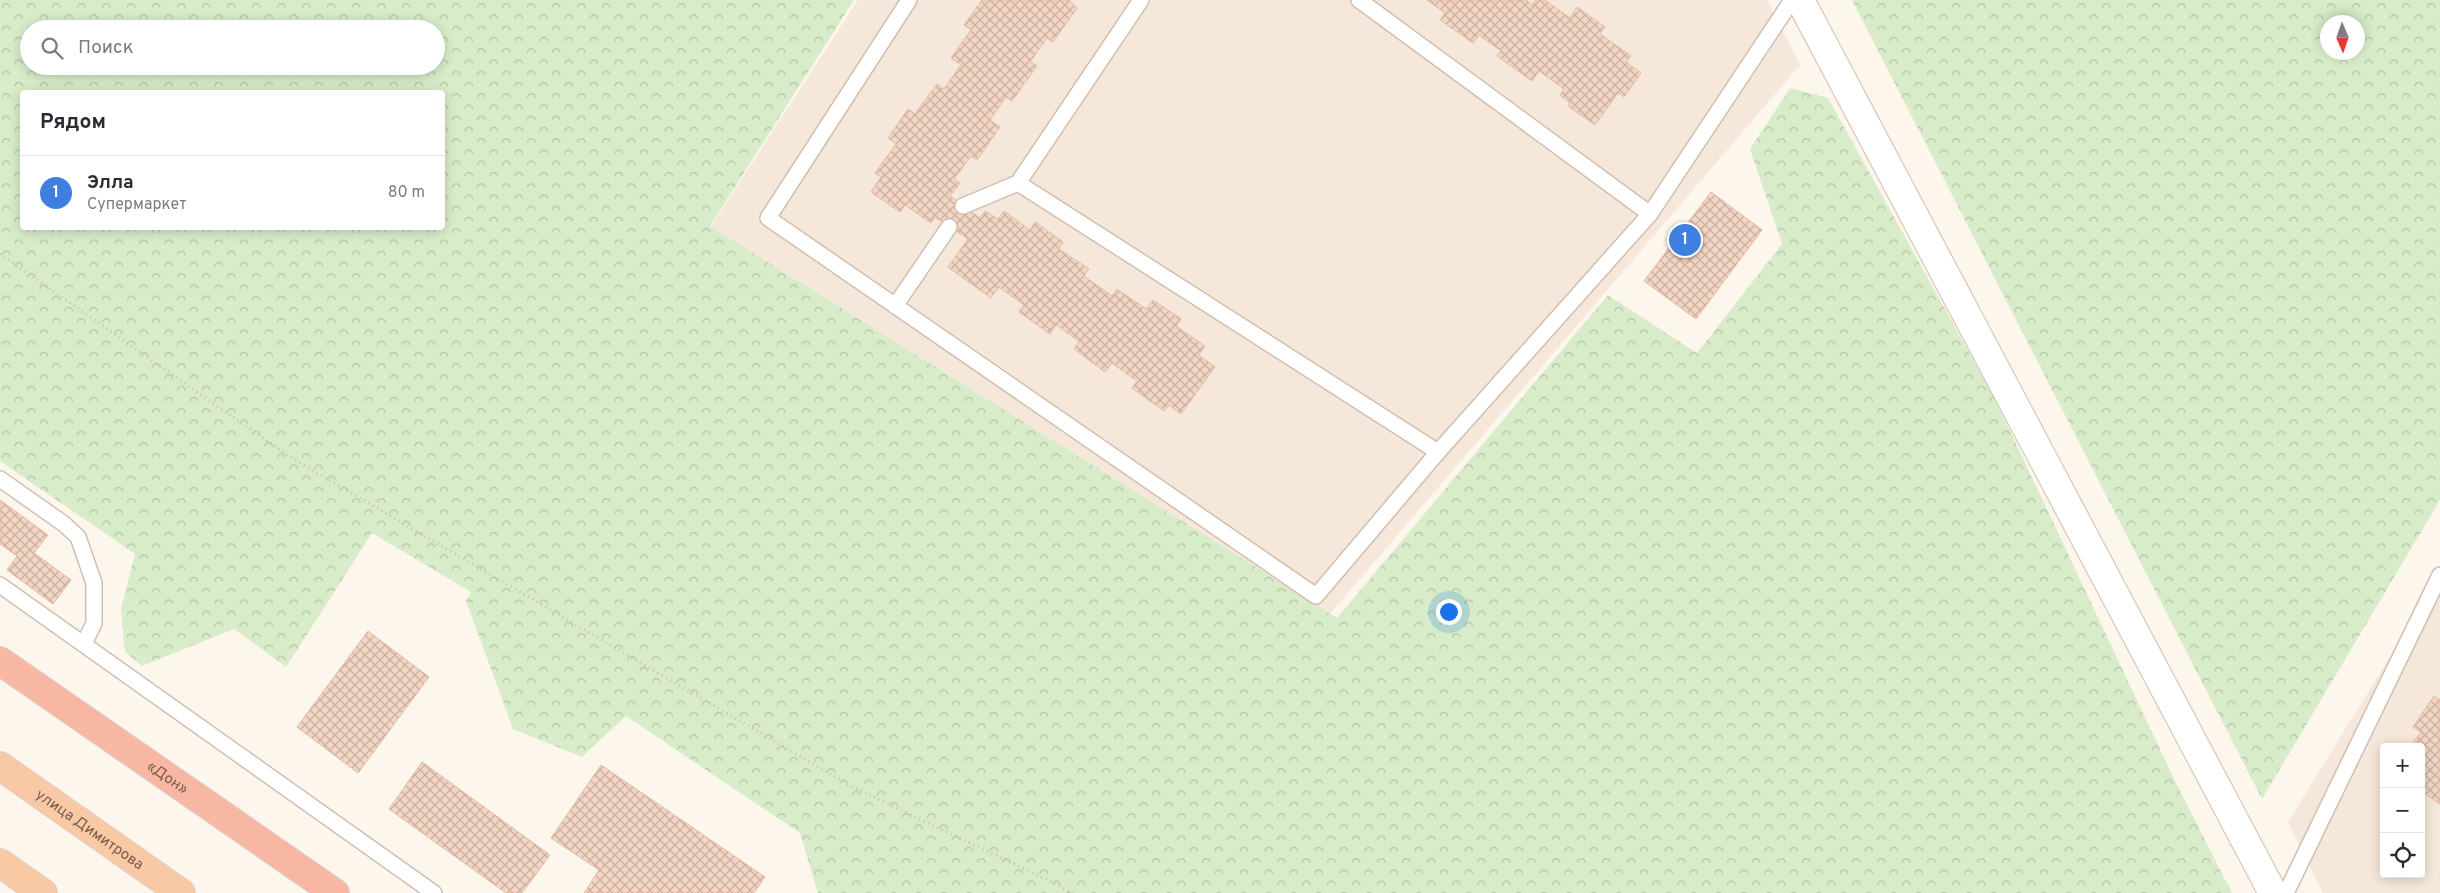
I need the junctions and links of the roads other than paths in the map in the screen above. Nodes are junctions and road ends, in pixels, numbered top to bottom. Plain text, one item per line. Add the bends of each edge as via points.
1 (908, 0) edge
2 (1141, 0) edge
3 (1359, 0) edge
4 (1792, 0) edge
5 (1800, 0) edge
6 (1018, 183) junction
7 (963, 206) dead end
8 (1650, 214) junction
9 (949, 227) dead end
10 (895, 306) junction
11 (1438, 452) junction
12 (0, 479) edge
13 (2440, 575) edge
14 (0, 585) edge
15 (84, 644) junction
16 (0, 661) edge
17 (0, 766) edge
18 (0, 862) edge
19 (44, 893) edge
20 (181, 893) edge
21 (335, 893) edge
22 (434, 893) edge
23 (2273, 893) edge
24 (2286, 893) edge

1 - 10 lane via 768,218
2 - 6 lane
3 - 8 lane
4 - 8 lane
5 - 23 street
6 - 7 lane
6 - 11 lane
8 - 11 lane
9 - 10 lane
10 - 11 lane via 1316,596
12 - 15 lane via 78,537 94,583 94,623
13 - 24 lane
14 - 15 lane
15 - 22 lane
16 - 21 highway, «Дон»
17 - 20 highway, улица Димитрова
18 - 19 highway

